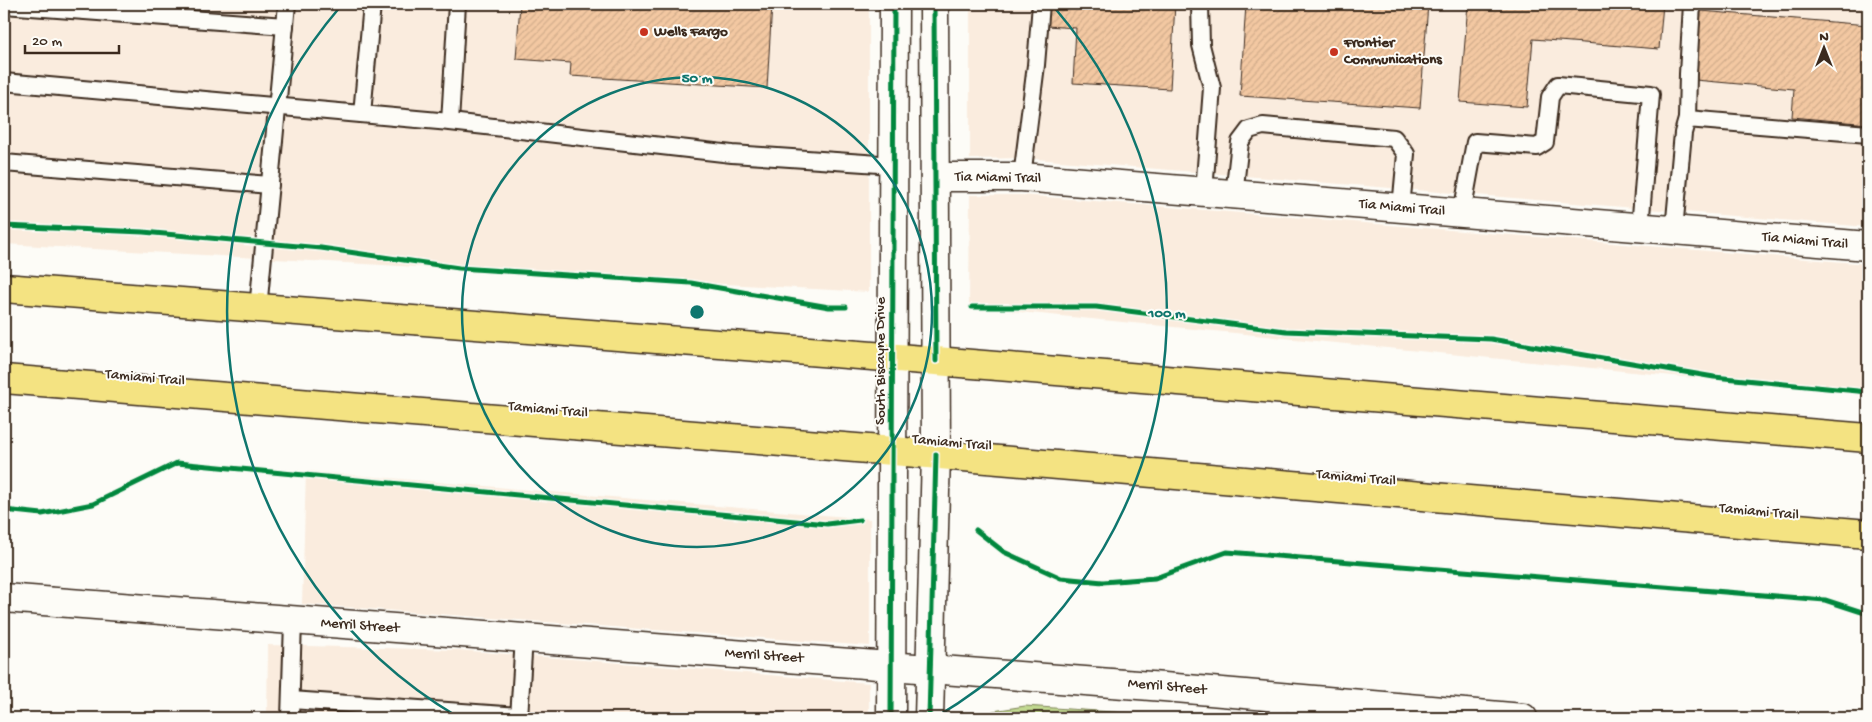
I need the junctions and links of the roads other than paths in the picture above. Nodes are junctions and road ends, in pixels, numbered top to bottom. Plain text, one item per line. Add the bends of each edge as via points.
1 (287, 4) edge
2 (372, 4) edge
3 (457, 4) edge
4 (894, 4) edge
5 (934, 4) edge
6 (1041, 4) edge
7 (1200, 4) edge
8 (1692, 4) edge
9 (4, 5) edge
10 (285, 26) junction
11 (4, 82) edge
12 (277, 107) junction
13 (362, 114) junction
14 (450, 122) junction
15 (1685, 126) junction
16 (1868, 134) edge
17 (4, 163) edge
18 (894, 165) junction
19 (935, 177) junction
20 (1022, 177) junction
21 (270, 185) junction
22 (1204, 192) junction
23 (1234, 195) junction
24 (1401, 208) junction
25 (1462, 213) junction
26 (1640, 228) junction
27 (1674, 230) junction
28 (1868, 246) edge
29 (4, 288) edge
30 (258, 309) junction
31 (894, 358) junction
32 (936, 361) junction
33 (4, 379) edge
34 (1868, 438) edge
35 (893, 450) junction
36 (936, 454) junction
37 (1868, 534) edge
38 (4, 598) edge
39 (293, 621) junction
40 (524, 638) junction
41 (891, 666) junction
42 (930, 669) junction
43 (291, 700) junction
44 (1278, 708) edge
45 (414, 713) edge
46 (520, 717) edge
47 (290, 718) edge
48 (891, 718) edge
49 (929, 718) edge
50 (1523, 718) edge

1 - 10 lane
2 - 13 lane
3 - 14 lane
4 - 18 street, South Biscayne Drive
5 - 19 street
6 - 20 lane
7 - 22 lane via 1201,45 1212,88
8 - 15 lane
9 - 10 lane
10 - 12 lane
11 - 12 lane
12 - 13 lane
12 - 21 lane
13 - 14 lane
14 - 18 lane via 732,154
15 - 16 lane
15 - 27 lane
17 - 21 lane
18 - 31 street, South Biscayne Drive
19 - 20 street, Tia Miami Trail
19 - 32 street
20 - 22 street, Tia Miami Trail
21 - 30 lane
22 - 23 street, Tia Miami Trail
23 - 24 street, Tia Miami Trail
23 - 24 lane via 1240,142 1249,130 1263,126 1309,129 1394,138 1406,154
24 - 25 street, Tia Miami Trail
25 - 26 street, Tia Miami Trail
25 - 26 lane via 1476,142 1536,147 1545,142 1550,97 1558,86 1651,94
26 - 27 street, Tia Miami Trail
27 - 28 street, Tia Miami Trail
29 - 30 main road
30 - 31 main road
31 - 32 main road
31 - 35 street, South Biscayne Drive
32 - 34 main road
32 - 36 street
33 - 35 main road, Tamiami Trail
35 - 36 main road, Tamiami Trail
35 - 41 street, South Biscayne Drive
36 - 37 main road, Tamiami Trail
36 - 42 street
38 - 39 street, Merril Street
39 - 40 street, Merril Street
39 - 43 lane
40 - 41 street, Merril Street
40 - 46 lane
41 - 42 street, Merril Street
41 - 48 street, South Biscayne Drive
42 - 44 street, Merril Street
42 - 49 street
43 - 45 lane
43 - 47 lane
44 - 50 street, Merril Street
45 - 46 lane

